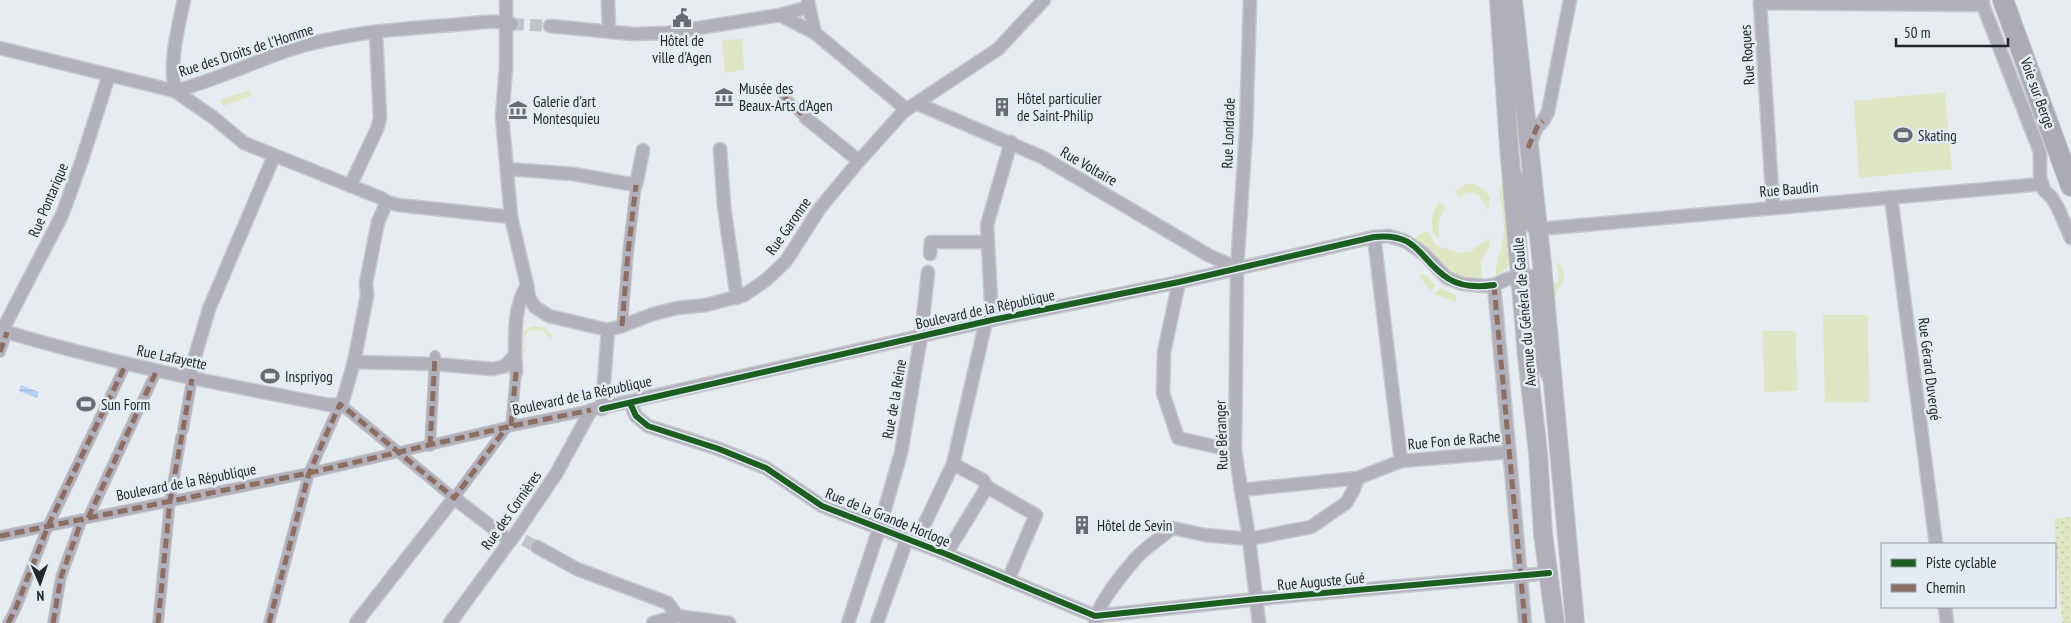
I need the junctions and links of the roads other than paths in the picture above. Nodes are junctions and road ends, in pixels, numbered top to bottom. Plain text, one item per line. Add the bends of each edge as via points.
1 (184, 0) edge
2 (506, 0) edge
3 (608, 0) edge
4 (1044, 0) edge
5 (1250, 0) edge
6 (1499, 0) edge
7 (1513, 0) edge
8 (1570, 0) edge
9 (2003, 0) edge
10 (1982, 2) edge
11 (809, 4) edge
12 (780, 15) junction
13 (509, 23) junction
14 (550, 26) tunnel mouth
15 (609, 31) junction
16 (376, 33) junction
17 (815, 33) junction
18 (0, 48) edge
19 (110, 75) junction
20 (175, 91) junction
21 (784, 97) dead end
22 (918, 104) junction
23 (906, 110) junction
24 (806, 118) joint
25 (1011, 142) junction
26 (1528, 148) junction
27 (720, 149) dead end
28 (643, 150) dead end
29 (274, 156) junction
30 (858, 161) junction
31 (1511, 167) junction
32 (507, 169) junction
33 (2042, 184) junction
34 (636, 185) junction
35 (350, 186) junction
36 (2071, 186) edge
37 (1891, 198) junction
38 (386, 202) junction
39 (1773, 207) junction
40 (511, 217) junction
41 (1539, 229) junction
42 (1374, 237) junction
43 (2071, 238) edge
44 (988, 242) junction
45 (930, 254) dead end
46 (1237, 268) junction
47 (928, 272) dead end
48 (1521, 278) junction
49 (1179, 282) junction
50 (526, 285) junction
51 (1494, 285) junction
52 (737, 298) junction
53 (989, 320) junction
54 (622, 326) junction
55 (608, 330) junction
56 (3, 331) edge
57 (921, 336) junction
58 (0, 352) edge
59 (514, 355) junction
60 (435, 360) junction
61 (354, 362) junction
62 (126, 364) junction
63 (157, 370) junction
64 (516, 372) joint
65 (190, 378) junction
66 (1552, 385) junction
67 (630, 403) junction
68 (340, 404) junction
69 (596, 410) junction
70 (509, 427) junction
71 (430, 446) junction
72 (1235, 451) junction
73 (1509, 452) junction
74 (399, 453) junction
75 (1401, 462) junction
76 (953, 464) junction
77 (309, 474) junction
78 (1358, 478) junction
79 (987, 488) junction
80 (1241, 490) junction
81 (454, 498) junction
82 (170, 501) junction
83 (85, 519) junction
84 (48, 526) junction
85 (879, 529) junction
86 (0, 536) edge
87 (517, 538) junction
88 (1249, 539) junction
89 (911, 540) junction
90 (1936, 543) edge
91 (537, 547) tunnel mouth
92 (946, 554) junction
93 (1549, 573) junction
94 (1521, 575) junction
95 (1008, 580) junction
96 (1257, 599) junction
97 (1944, 608) edge
98 (677, 616) junction
99 (1095, 620) edge
100 (8, 623) edge
101 (53, 623) edge
102 (158, 623) edge
103 (269, 623) edge
104 (356, 623) edge
105 (450, 623) edge
106 (654, 623) edge
107 (730, 623) edge
108 (848, 623) edge
109 (877, 623) edge
110 (1259, 623) edge
111 (1525, 623) edge
112 (1555, 623) edge
113 (1575, 623) edge
114 (1947, 623) edge

1 - 20 street via 177,35
2 - 13 street
3 - 15 street
4 - 22 street via 998,49
5 - 46 street, Rue Londrade
6 - 31 main road, Avenue du Général de Gaulle
7 - 26 main road, Avenue du Général de Gaulle
8 - 26 street via 1548,112 1536,127
9 - 36 main road, Voie sur Berge
10 - 33 street via 2040,152
10 - 39 street, Rue Roques via 1966,5 1760,3
11 - 12 street
11 - 17 street
12 - 15 street via 667,33
12 - 17 street
13 - 16 street, Rue des Droits de l'Homme
13 - 32 street via 502,116
14 - 15 street
16 - 20 street, Rue des Droits de l'Homme via 287,51
16 - 35 street via 380,118 378,129
17 - 23 street
18 - 19 street
19 - 20 street
19 - 56 street, Rue Pontarique via 62,216
20 - 29 street via 244,143
21 - 24 street
22 - 23 street
22 - 25 street, Rue Voltaire
23 - 30 street, Rue Garonne
24 - 30 street
25 - 44 street via 987,225
25 - 46 street, Rue Voltaire via 1208,255
26 - 41 main road, Avenue du Général de Gaulle
27 - 52 street
28 - 34 street
29 - 35 street
29 - 65 street via 209,309
30 - 52 street, Rue Garonne via 820,208 786,261 766,280
31 - 41 street via 1521,184 1527,224
31 - 48 main road, Avenue du Général de Gaulle
32 - 34 street via 573,174
32 - 40 street
33 - 37 street, Rue Baudin
33 - 43 street via 2058,208
34 - 54 street
35 - 38 street
37 - 39 street, Rue Baudin
37 - 90 street, Rue Gérard Duvergé
38 - 40 street via 398,206
38 - 61 street via 378,222
39 - 41 street, Rue Baudin
40 - 50 street
41 - 66 main road, Avenue du Général de Gaulle
42 - 46 street, Boulevard de la République
42 - 51 street, Boulevard de la République via 1405,240 1454,282
42 - 75 street
44 - 45 street via 931,242
44 - 53 street
46 - 49 street, Boulevard de la République
46 - 72 street, Rue Béranger
47 - 57 street, Rue de la Reine
48 - 51 street, Boulevard de la République via 1507,279
48 - 66 street via 1534,276 1542,365
48 - 93 main road, Avenue du Général de Gaulle
49 - 53 street, Boulevard de la République
49 - 72 street via 1164,352 1163,394 1178,438
50 - 55 street via 529,298 549,316
50 - 59 street via 519,299
51 - 73 street, Avenue du Général de Gaulle
52 - 54 street, Rue Garonne via 669,310
53 - 57 street, Boulevard de la République
53 - 76 street
54 - 55 street, Rue Garonne
55 - 69 street
56 - 58 street
56 - 62 street, Rue Lafayette
57 - 67 street, Boulevard de la République
57 - 85 street, Rue de la Reine via 901,453
59 - 60 street via 505,366 497,369
59 - 64 street
60 - 61 street
60 - 71 street
61 - 68 street
62 - 63 street, Rue Lafayette
62 - 84 street
63 - 65 street, Rue Lafayette
63 - 83 street
64 - 70 street
65 - 68 street, Rue Lafayette
65 - 82 street
66 - 113 main road, Avenue du Général de Gaulle
67 - 69 street, Boulevard de la République
67 - 85 street, Rue de la Grande Horloge via 636,416 648,426 766,468 822,506
68 - 74 street
68 - 77 street
69 - 70 street, Boulevard de la République
69 - 87 street, Rue des Cornières
70 - 71 street, Boulevard de la République
70 - 81 street
71 - 74 street, Boulevard de la République
72 - 80 street, Rue Béranger
73 - 75 street, Rue Fon de Rache
73 - 94 street, Avenue du Général de Gaulle
74 - 77 street, Boulevard de la République
74 - 81 street
75 - 78 street, Rue Fon de Rache
76 - 79 street via 983,480
76 - 89 street
77 - 82 street, Boulevard de la République
77 - 103 street
78 - 80 street, Rue Fon de Rache
78 - 88 street via 1346,503 1311,527
79 - 92 street
79 - 95 street via 1036,515
80 - 88 street, Rue Béranger
81 - 87 street
81 - 104 street
82 - 83 street, Boulevard de la République
82 - 102 street
83 - 84 street, Boulevard de la République
83 - 101 street via 61,577
84 - 86 street, Boulevard de la République
84 - 100 street
85 - 89 street, Rue de la Grande Horloge
85 - 108 street, Rue de la Reine
87 - 105 street, Rue des Cornières
88 - 96 street, Rue Béranger
88 - 99 street via 1172,528 1137,557 1107,597
89 - 92 street, Rue de la Grande Horloge
89 - 109 street
91 - 98 street via 577,569 668,603
92 - 95 street, Rue de la Grande Horloge
93 - 94 street, Rue Auguste Gué
93 - 112 main road, Avenue du Général de Gaulle
94 - 96 street, Rue Auguste Gué
94 - 111 street, Avenue du Général de Gaulle
95 - 99 street, Rue de la Grande Horloge
96 - 99 street, Rue Auguste Gué
96 - 110 street, Rue Béranger
97 - 114 street
98 - 106 street
98 - 107 street

